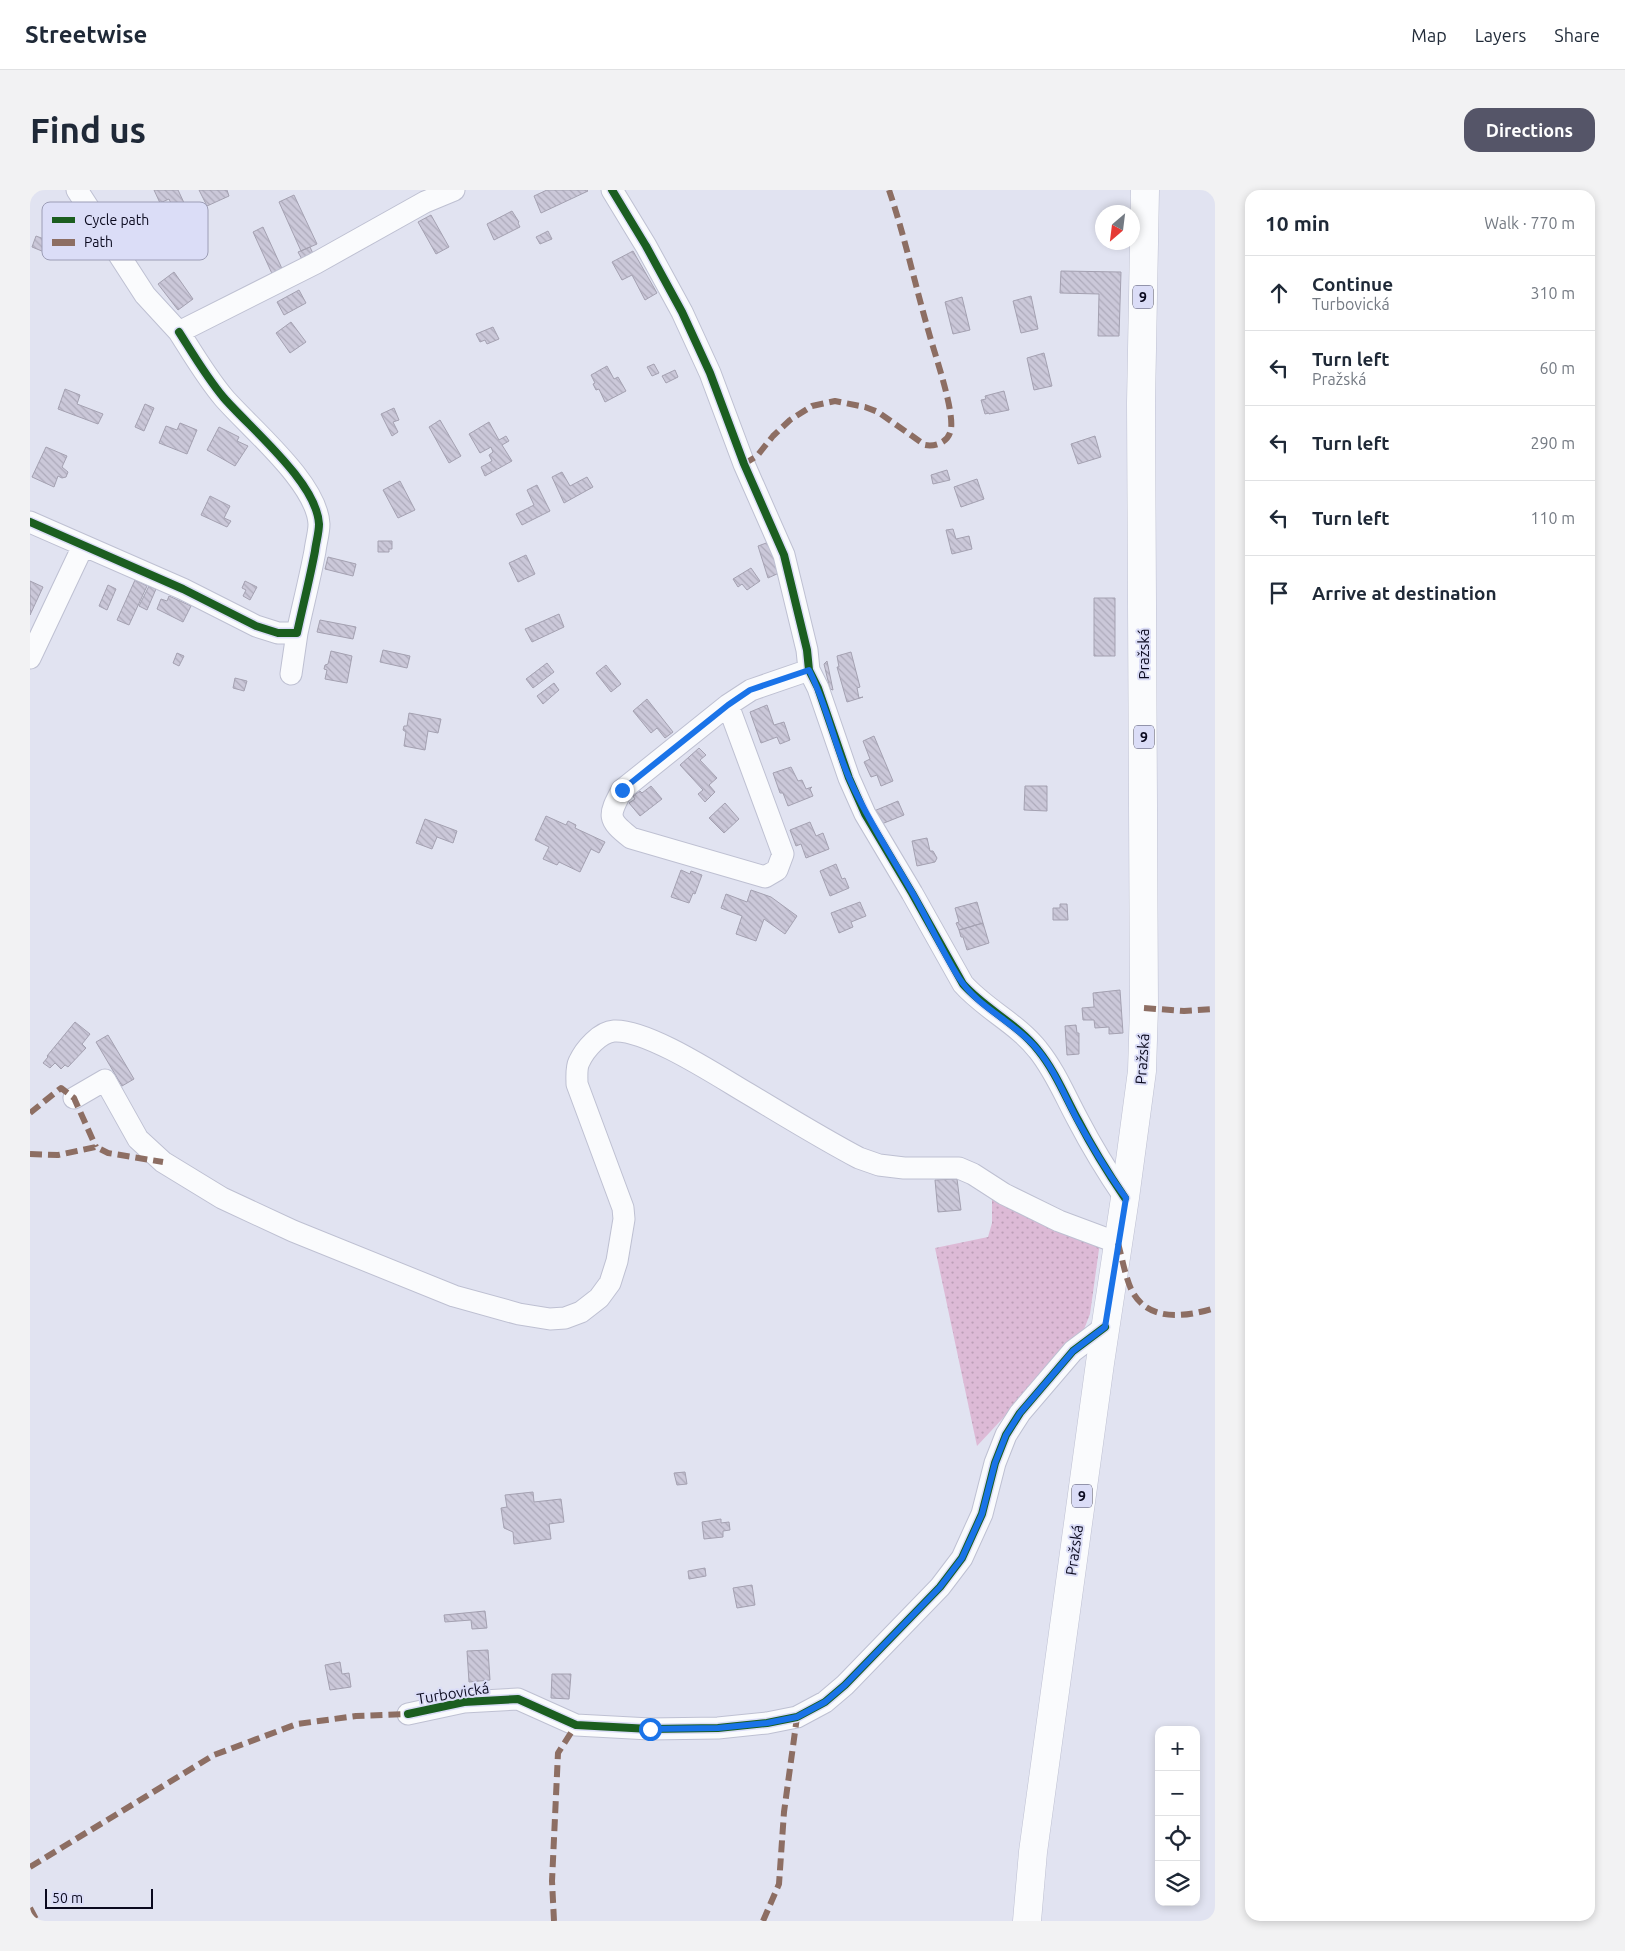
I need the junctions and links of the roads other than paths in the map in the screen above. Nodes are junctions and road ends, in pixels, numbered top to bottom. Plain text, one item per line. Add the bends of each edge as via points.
1 (77, 190) edge
2 (452, 190) edge
3 (612, 190) edge
4 (1145, 190) edge
5 (85, 202) edge
6 (122, 260) edge
7 (179, 332) junction
8 (30, 522) edge
9 (83, 546) junction
10 (297, 633) junction
11 (30, 658) edge
12 (809, 670) junction
13 (291, 674) dead end
14 (728, 705) junction
15 (74, 1098) dead end
16 (1126, 1198) junction
17 (1118, 1243) junction
18 (1105, 1327) junction
19 (408, 1714) dead end
20 (1026, 1921) edge

1 - 5 street
2 - 7 street
3 - 12 street via 682,312 710,374 744,464 784,555
4 - 16 main road, Pražská / 9 via 1141,403 1144,1008 1142,1071
6 - 7 street via 145,295
7 - 10 street via 224,397 310,494 319,524
8 - 9 street
9 - 10 street via 256,626 278,633
9 - 11 street
10 - 13 street
12 - 14 street via 750,690
12 - 16 street via 865,814 958,977 971,993 1037,1048 1109,1175
14 - 14 street via 622,790 612,809 615,825 631,838 765,877 777,870 783,854
15 - 17 street via 105,1080 138,1139 163,1162 222,1198 293,1231 454,1296 550,1319 581,1312 599,1298 610,1283 617,1261 623,1208 577,1084 578,1063 604,1032 631,1033 656,1042 859,1158 904,1168 960,1168 1059,1221
16 - 17 main road, Pražská / 9
17 - 18 main road, Pražská / 9
18 - 19 street, Turbovická via 1073,1351 1020,1413 1006,1435 982,1514 962,1558 933,1594 825,1702 797,1717 718,1728 576,1725 518,1700 464,1702
18 - 20 main road, Pražská / 9

